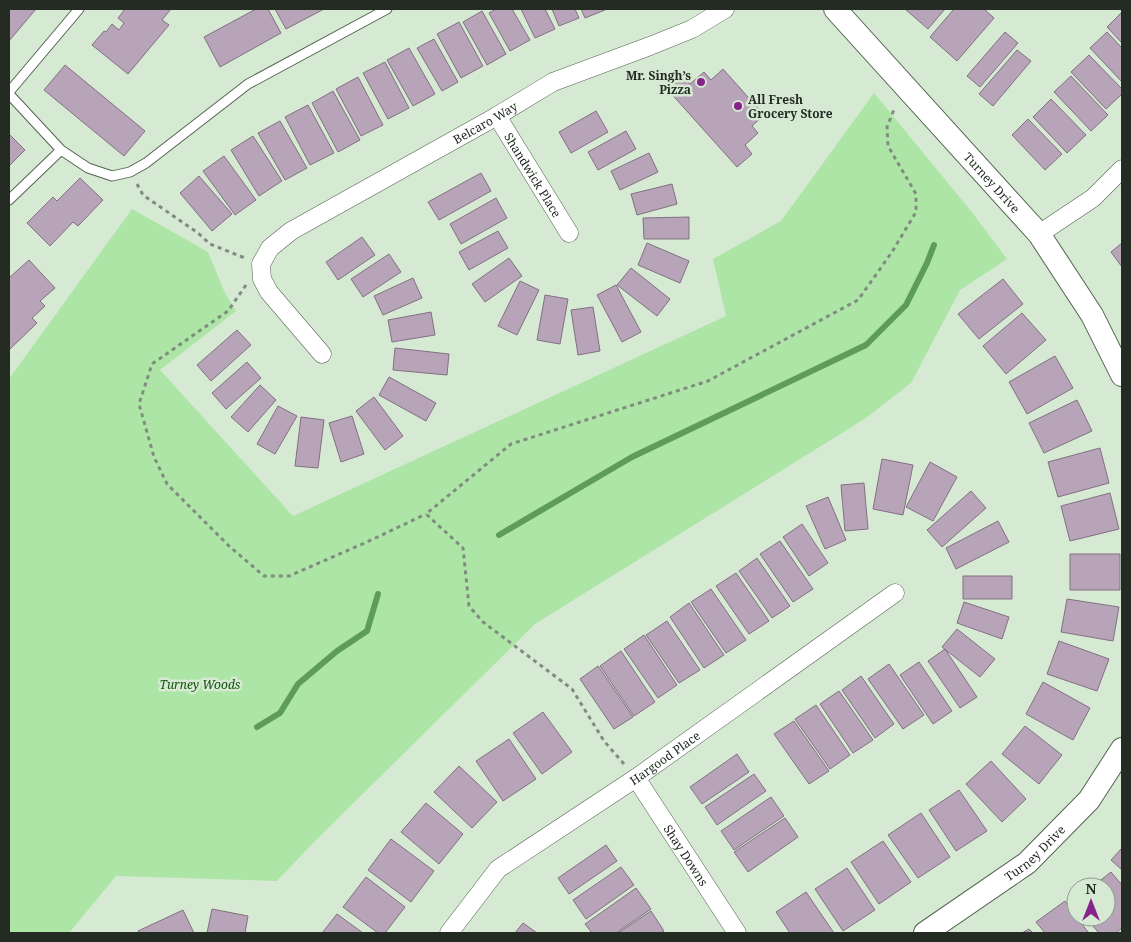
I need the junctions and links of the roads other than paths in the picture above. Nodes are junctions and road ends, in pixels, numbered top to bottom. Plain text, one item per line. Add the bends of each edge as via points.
1 (79, 9) edge
2 (387, 9) edge
3 (725, 9) edge
4 (835, 9) edge
5 (9, 93) edge
6 (497, 116) junction
7 (61, 150) junction
8 (1122, 169) edge
9 (9, 200) edge
10 (569, 233) dead end
11 (1039, 234) junction
12 (322, 354) dead end
13 (1122, 375) edge
14 (895, 593) dead end
15 (1122, 749) edge
16 (636, 778) junction
17 (448, 933) edge
18 (737, 933) edge
19 (925, 933) edge

1 - 5 lane
2 - 7 lane via 248,84 130,172 112,176 88,168
3 - 6 street, Belcaro Way via 692,29 553,82
4 - 11 street, Turney Drive
5 - 7 lane
6 - 10 street, Shandwick Place
6 - 12 street, Belcaro Way via 291,231 270,248 261,264 262,279 269,292
7 - 9 lane
8 - 11 street via 1093,198
11 - 13 street, Turney Drive via 1092,315
14 - 16 street, Hargood Place
15 - 19 street, Turney Drive via 1089,800 1027,863
16 - 17 street, Hargood Place via 498,869
16 - 18 street, Shay Downs

